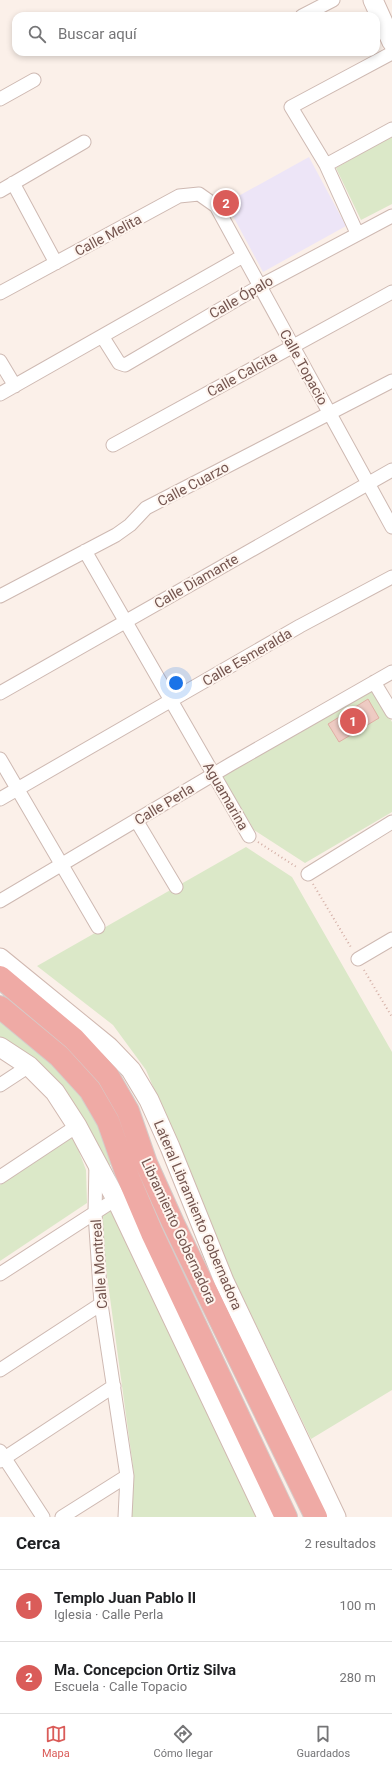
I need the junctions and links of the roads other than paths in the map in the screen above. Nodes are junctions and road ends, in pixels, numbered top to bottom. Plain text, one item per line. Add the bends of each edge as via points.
1 (333, 0) edge
2 (373, 0) edge
3 (310, 12) edge
4 (378, 12) edge
5 (380, 15) edge
6 (392, 42) edge
7 (392, 53) edge
8 (34, 80) dead end
9 (0, 99) edge
10 (392, 129) edge
11 (84, 142) dead end
12 (326, 165) junction
13 (13, 183) junction
14 (0, 191) edge
15 (216, 206) joint
16 (392, 216) edge
17 (357, 233) junction
18 (243, 256) junction
19 (56, 263) junction
20 (260, 286) junction
21 (392, 292) edge
22 (0, 293) edge
23 (102, 336) junction
24 (293, 346) junction
25 (0, 361) edge
26 (392, 381) edge
27 (15, 386) junction
28 (0, 394) edge
29 (329, 413) junction
30 (113, 445) dead end
31 (392, 470) edge
32 (368, 483) junction
33 (392, 527) edge
34 (85, 551) junction
35 (392, 577) edge
36 (0, 596) edge
37 (126, 621) junction
38 (392, 672) edge
39 (374, 682) junction
40 (0, 693) edge
41 (171, 700) junction
42 (392, 712) edge
43 (0, 759) edge
44 (214, 774) junction
45 (17, 788) junction
46 (0, 799) edge
47 (136, 820) junction
48 (392, 822) edge
49 (249, 836) road end
50 (61, 864) junction
51 (308, 874) road end
52 (176, 887) dead end
53 (0, 901) edge
54 (98, 928) dead end
55 (392, 939) edge
56 (0, 958) edge
57 (358, 959) road end
58 (0, 978) edge
59 (0, 1007) edge
60 (0, 1047) edge
61 (29, 1066) junction
62 (0, 1085) edge
63 (77, 1126) junction
64 (96, 1163) junction
65 (0, 1177) edge
66 (116, 1199) junction
67 (95, 1213) junction
68 (0, 1274) edge
69 (101, 1304) junction
70 (0, 1370) edge
71 (114, 1386) junction
72 (2, 1456) edge
73 (127, 1476) junction
74 (44, 1517) edge
75 (62, 1517) edge
76 (125, 1517) edge
77 (267, 1517) edge
78 (286, 1517) edge
79 (316, 1517) edge
80 (336, 1517) edge

1 - 3 street
2 - 4 street
5 - 6 street
7 - 12 street via 291,107
8 - 9 street
10 - 12 street
11 - 13 street
12 - 17 street
13 - 14 street
13 - 19 street
15 - 18 street, Calle Topacio
15 - 19 street, Calle Melita via 199,194 179,196
16 - 17 street, Calle Ópalo
17 - 20 street, Calle Ópalo
18 - 20 street, Calle Topacio
18 - 23 street
19 - 22 street, Calle Melita
20 - 23 street, Calle Ópalo via 125,365 119,363
20 - 24 street, Calle Topacio
21 - 24 street, Calle Calcita
23 - 27 street
24 - 29 street, Calle Topacio
24 - 30 street, Calle Calcita
25 - 27 street
26 - 29 street, Calle Cuarzo
27 - 28 street
29 - 32 street, Calle Topacio
29 - 34 street, Calle Cuarzo via 146,508 116,535
31 - 32 street, Calle Diamante
32 - 33 street, Calle Topacio
32 - 37 street, Calle Diamante
34 - 36 street, Calle Cuarzo
34 - 37 street, Aguamarina
35 - 41 street, Calle Esmeralda
37 - 40 street, Calle Diamante
37 - 41 street, Aguamarina
38 - 39 street, Calle Perla
39 - 42 street
39 - 44 street, Calle Perla
41 - 44 street, Aguamarina
41 - 45 street, Calle Esmeralda
43 - 45 street
44 - 47 street, Calle Perla
44 - 49 street, Aguamarina
45 - 46 street, Calle Esmeralda
45 - 50 street
47 - 50 street, Calle Perla
47 - 52 street
48 - 51 street
50 - 53 street, Calle Perla
50 - 54 street
55 - 57 street
56 - 80 street, Lateral Libramiento Gobernadora via 109,1047 131,1070 149,1100 224,1281
58 - 79 highway, Libramiento Gobernadora via 74,1039 108,1076 128,1111 146,1163 173,1223
59 - 78 highway, Libramiento Gobernadora via 59,1056 90,1090 108,1121 152,1233
60 - 61 street, Calle Montreal
61 - 62 street
61 - 63 street, Calle Montreal via 55,1092
63 - 64 street, Calle Montreal
63 - 65 street
64 - 66 street
64 - 67 street, Calle Montreal
66 - 67 street
66 - 77 street
67 - 68 street
67 - 69 street, Calle Montreal
69 - 70 street
69 - 71 street, Calle Montreal
71 - 72 street
71 - 73 street, Calle Montreal
72 - 74 street
73 - 75 street
73 - 76 street, Calle Montreal

